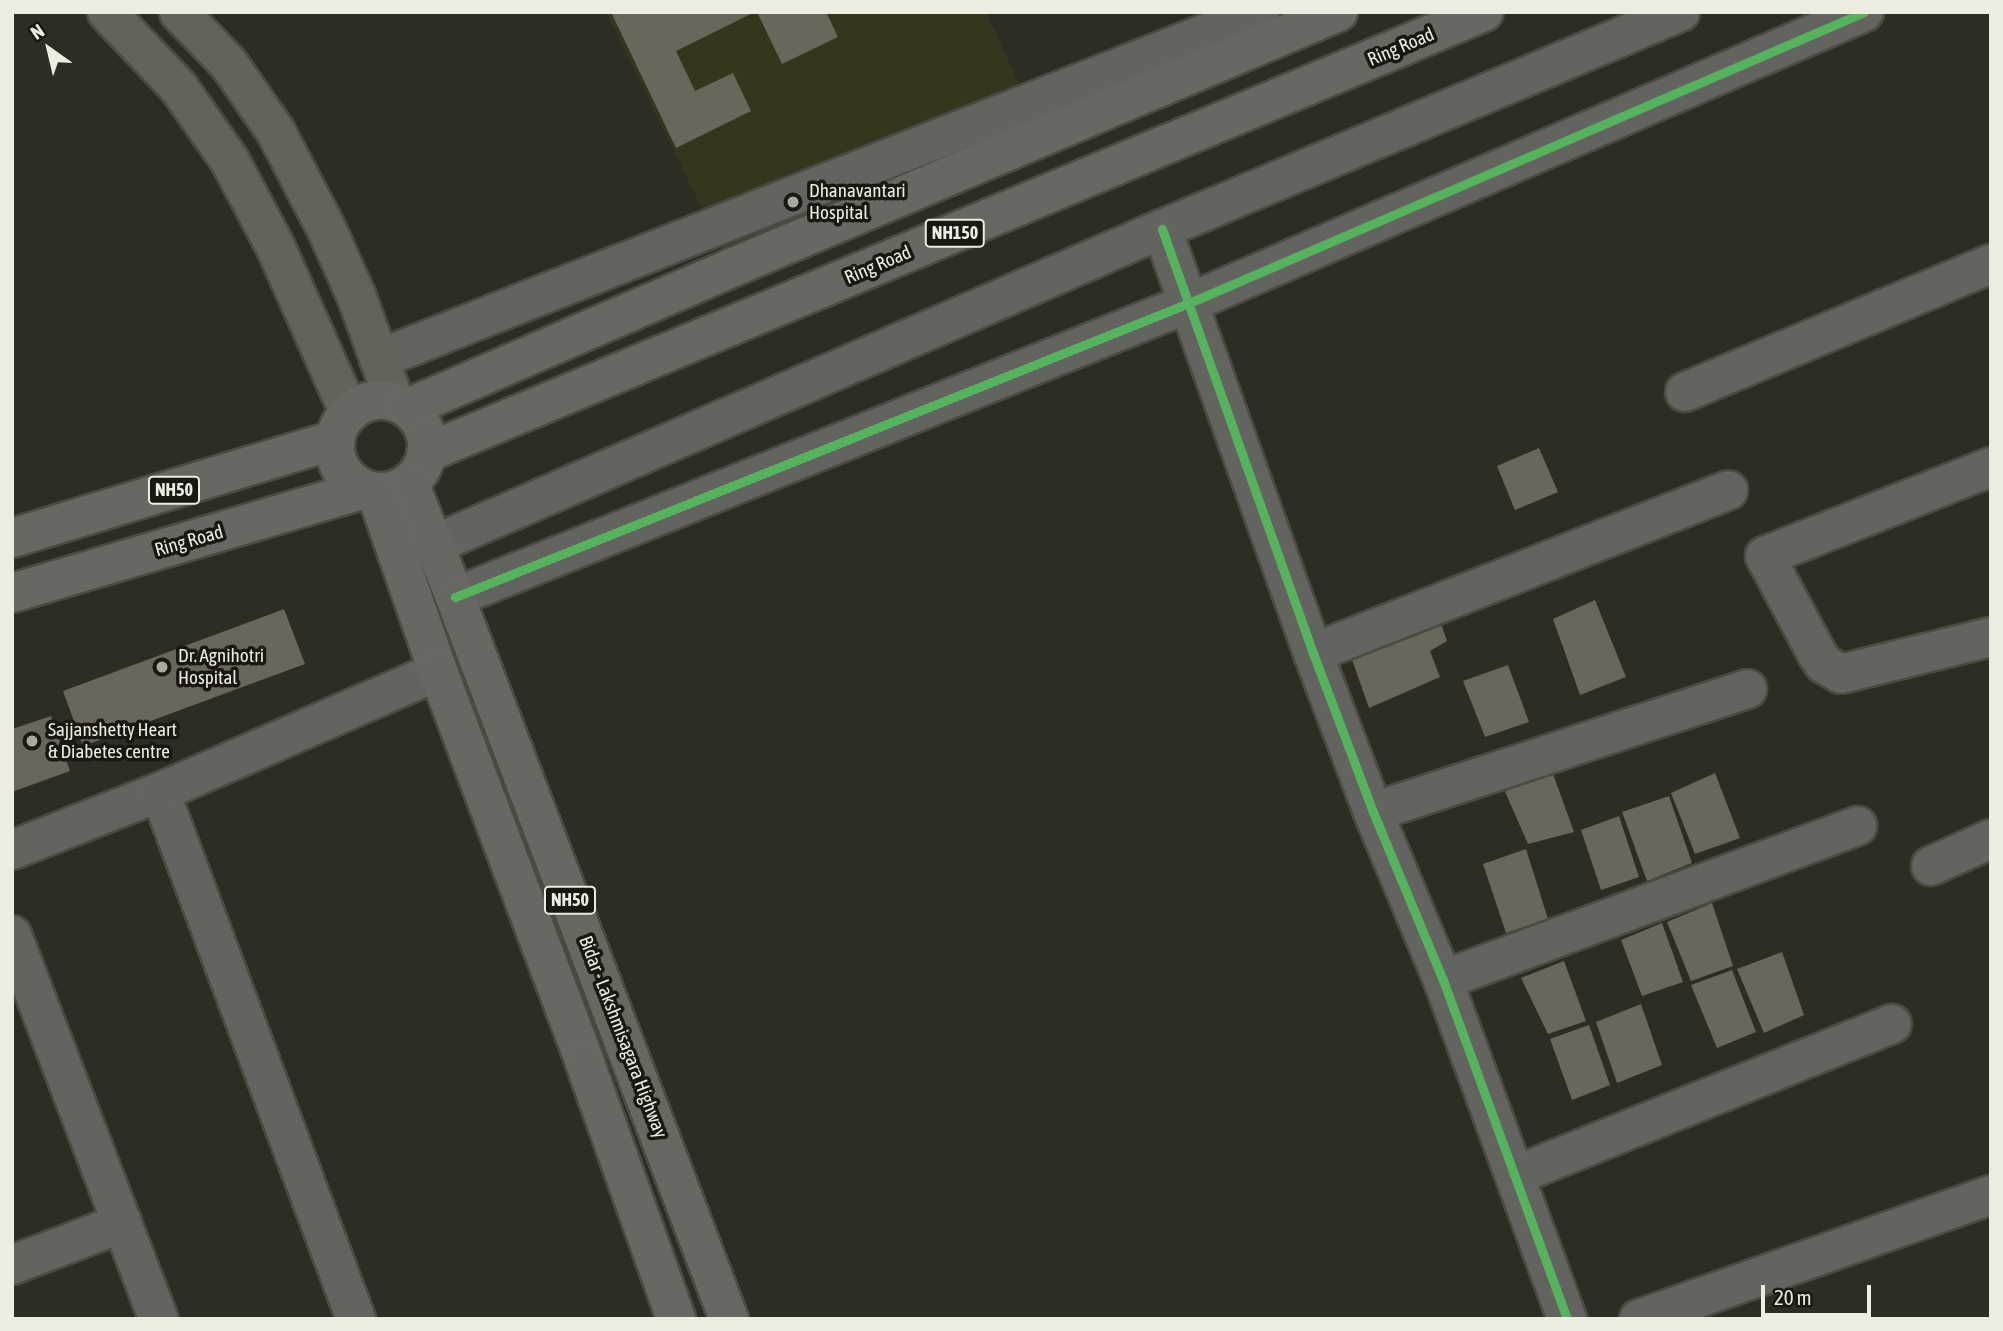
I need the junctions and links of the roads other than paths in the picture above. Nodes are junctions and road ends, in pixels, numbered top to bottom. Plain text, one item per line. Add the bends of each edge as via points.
1 (179, 12) edge
2 (1260, 12) edge
3 (1338, 12) edge
4 (1484, 12) edge
5 (1680, 12) edge
6 (1864, 12) edge
7 (125, 18) edge
8 (1162, 229) junction
9 (1991, 264) edge
10 (1189, 303) junction
11 (379, 359) junction
12 (1685, 392) dead end
13 (402, 405) junction
14 (342, 426) junction
15 (1991, 467) edge
16 (394, 479) junction
17 (1728, 490) dead end
18 (12, 538) edge
19 (433, 545) junction
20 (12, 593) edge
21 (455, 597) junction
22 (1991, 637) edge
23 (1313, 653) junction
24 (438, 671) junction
25 (1747, 689) dead end
26 (160, 793) junction
27 (1373, 812) junction
28 (1857, 825) dead end
29 (1991, 839) edge
30 (12, 850) edge
31 (1931, 866) dead end
32 (12, 935) edge
33 (1443, 980) junction
34 (1892, 1024) dead end
35 (1516, 1175) junction
36 (1991, 1195) edge
37 (122, 1223) junction
38 (12, 1265) edge
39 (159, 1319) edge
40 (356, 1319) edge
41 (676, 1319) edge
42 (729, 1319) edge
43 (1567, 1319) edge
44 (1639, 1319) edge

1 - 11 main road via 229,64 276,132 327,230
2 - 11 street
3 - 13 highway
4 - 16 highway, Ring Road / NH150
5 - 8 street
6 - 10 street
7 - 14 main road via 230,160 275,246
8 - 10 street
8 - 19 street
9 - 12 street
10 - 21 street
10 - 23 street
11 - 13 main road
13 - 14 highway, NH50 via 380,400 361,404
13 - 16 highway, NH50 via 419,419 426,437
14 - 16 highway, NH50 via 337,463 346,477
14 - 18 highway, NH50
15 - 22 street via 1765,556 1817,654 1832,671 1841,674
16 - 19 highway, Bidar - Lakshmisagara Highway / NH50
16 - 20 highway, Ring Road
16 - 24 highway, NH50
17 - 23 street
19 - 21 highway, Bidar - Lakshmisagara Highway / NH50
21 - 42 highway, Bidar - Lakshmisagara Highway / NH50
23 - 27 street
24 - 26 street
24 - 41 highway, NH50
25 - 27 street
26 - 30 street
26 - 40 street
27 - 33 street
28 - 33 street
29 - 31 street
32 - 37 street
33 - 35 street
34 - 35 street
35 - 43 street
36 - 44 street
37 - 38 street
37 - 39 street

